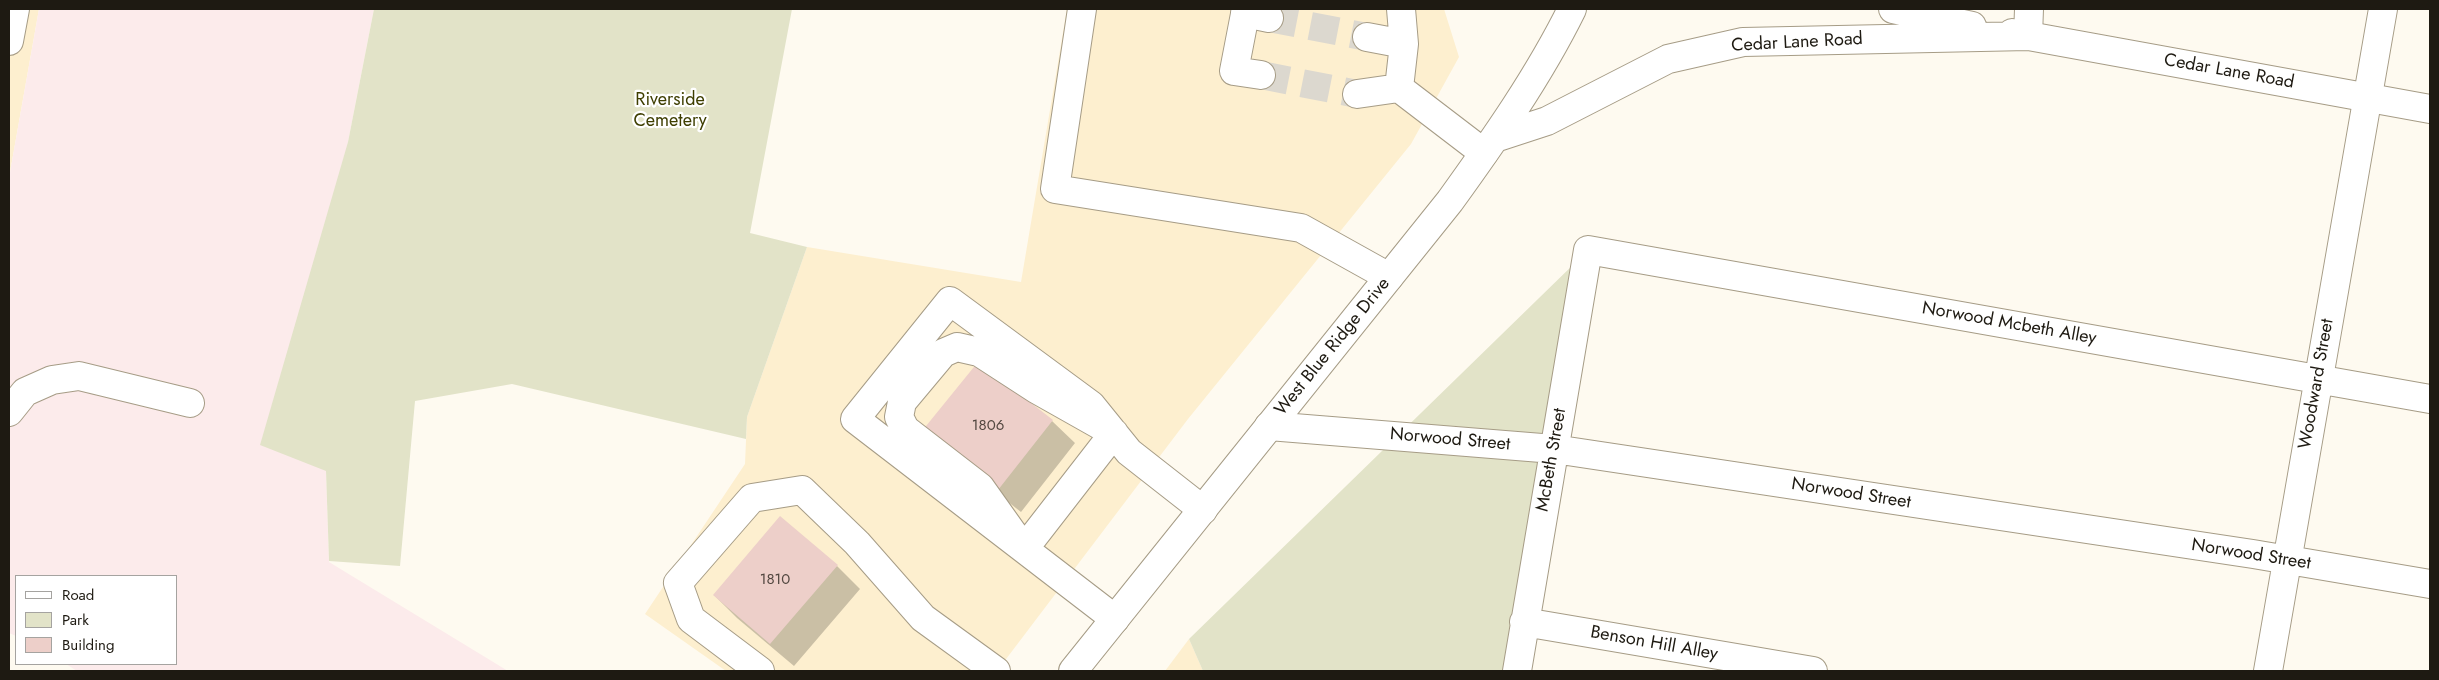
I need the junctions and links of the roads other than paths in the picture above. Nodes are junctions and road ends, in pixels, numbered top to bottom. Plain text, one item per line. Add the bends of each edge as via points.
1 (15, 9) edge
2 (1082, 9) edge
3 (1400, 9) edge
4 (1572, 9) edge
5 (1892, 9) edge
6 (2029, 9) edge
7 (2384, 9) edge
8 (1253, 13) edge
9 (1951, 16) edge
10 (2028, 36) junction
11 (1367, 37) tunnel mouth
12 (9, 41) edge
13 (1404, 44) junction
14 (1260, 75) tunnel mouth
15 (1399, 88) junction
16 (1357, 94) tunnel mouth
17 (2366, 97) junction
18 (2430, 109) edge
19 (1489, 146) junction
20 (1588, 250) joint
21 (1389, 277) junction
22 (2318, 379) junction
23 (2430, 399) edge
24 (190, 403) dead end
25 (9, 412) edge
26 (1269, 426) junction
27 (1114, 433) junction
28 (1554, 449) junction
29 (1203, 510) junction
30 (1024, 549) junction
31 (2287, 560) junction
32 (2430, 584) edge
33 (1115, 619) junction
34 (1524, 622) junction
35 (760, 671) edge
36 (996, 671) edge
37 (1074, 671) edge
38 (1517, 671) edge
39 (1813, 671) edge
40 (2268, 671) edge

1 - 12 street
2 - 21 street via 1055,189 1301,228
3 - 13 street
4 - 19 street, West Blue Ridge Drive via 1561,32
5 - 9 street, Cedar Lane Road
6 - 10 street
7 - 17 street, Woodward Street
8 - 14 street via 1234,71
9 - 10 street, Cedar Lane Road
10 - 17 street, Cedar Lane Road
10 - 19 street, Cedar Lane Road via 1743,42 1668,59 1547,121
11 - 13 street
13 - 15 street
15 - 16 street
15 - 19 street
17 - 18 street, Cedar Lane Road
17 - 22 street, Woodward Street
19 - 21 street, West Blue Ridge Drive
20 - 22 street, Norwood Mcbeth Alley
20 - 28 street, McBeth Street
21 - 26 street, West Blue Ridge Drive
22 - 23 street, Norwood Mcbeth Alley
22 - 31 street, Woodward Street
24 - 25 street via 79,376 52,380 25,392
26 - 28 street, Norwood Street
26 - 29 street, West Blue Ridge Drive
27 - 29 street via 1129,452
27 - 30 street
27 - 30 street via 979,352 957,346 943,354 902,402 898,417 905,429 980,487
27 - 30 street via 1091,405 950,301 854,418
28 - 31 street, Norwood Street
28 - 34 street, McBeth Street
29 - 33 street, West Blue Ridge Drive
30 - 33 street
31 - 32 street, Norwood Street
31 - 40 street, Woodward Street
33 - 37 street, West Blue Ridge Drive
34 - 38 street, McBeth Street
34 - 39 street, Benson Hill Alley
35 - 36 street via 691,619 678,583 752,498 802,490 857,543 924,618

